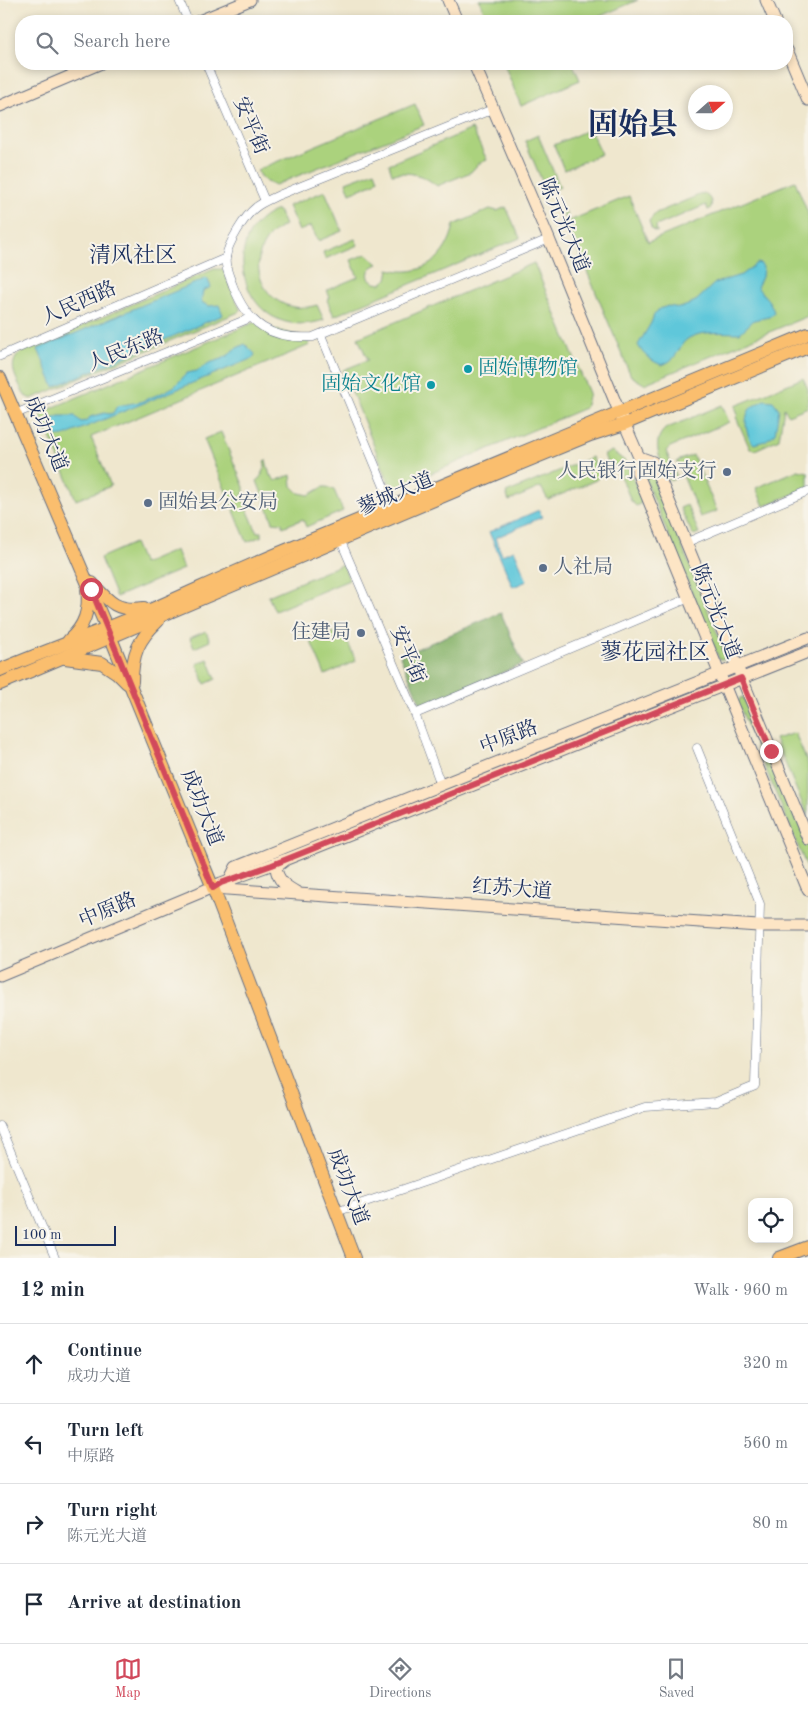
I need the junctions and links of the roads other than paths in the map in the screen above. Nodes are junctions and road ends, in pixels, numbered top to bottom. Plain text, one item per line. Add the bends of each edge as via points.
1 (179, 0) edge
2 (250, 0) edge
3 (448, 0) edge
4 (766, 0) edge
5 (185, 15) edge
6 (214, 15) edge
7 (454, 15) edge
8 (772, 15) edge
9 (793, 64) edge
10 (85, 70) edge
11 (209, 70) edge
12 (477, 70) edge
13 (808, 100) edge
14 (0, 106) edge
15 (493, 108) junction
16 (265, 202) junction
17 (549, 240) junction
18 (226, 258) junction
19 (250, 318) junction
20 (808, 334) edge
21 (320, 335) junction
22 (808, 347) edge
23 (0, 356) edge
24 (0, 378) edge
25 (15, 414) junction
26 (622, 418) junction
27 (639, 457) junction
28 (808, 491) edge
29 (392, 506) junction
30 (340, 539) junction
31 (686, 542) junction
32 (85, 576) junction
33 (689, 598) junction
34 (161, 611) junction
35 (109, 633) junction
36 (808, 638) edge
37 (64, 644) junction
38 (808, 652) edge
39 (63, 658) junction
40 (736, 666) junction
41 (0, 670) edge
42 (741, 678) junction
43 (722, 679) junction
44 (0, 684) edge
45 (132, 687) junction
46 (416, 714) junction
47 (697, 748) dead end
48 (441, 785) junction
49 (808, 839) edge
50 (287, 858) junction
51 (230, 880) junction
52 (213, 888) junction
53 (808, 890) edge
54 (300, 894) junction
55 (758, 926) junction
56 (808, 926) edge
57 (0, 976) edge
58 (0, 1126) edge
59 (336, 1212) junction
60 (808, 1247) edge
61 (55, 1258) edge
62 (354, 1258) edge
63 (779, 1258) edge

1 - 5 street
2 - 6 main road
3 - 7 main road
4 - 8 main road
9 - 13 main road
10 - 14 main road
11 - 16 street, 安平街
12 - 15 main road, 陈元光大道
15 - 16 street
15 - 17 main road, 陈元光大道
16 - 18 street via 247,216
17 - 21 street
17 - 26 main road, 陈元光大道
18 - 19 street via 236,296
18 - 23 street, 人民西路
19 - 21 street via 279,334 306,338
19 - 25 street, 人民东路
20 - 26 main road, 蓼城大道
21 - 29 street
22 - 26 main road, 蓼城大道
24 - 25 main road, 成功大道
25 - 32 main road, 成功大道
26 - 27 main road, 陈元光大道
26 - 29 main road, 蓼城大道
26 - 30 main road, 蓼城大道 via 590,436
27 - 31 main road, 陈元光大道 via 653,462
27 - 33 main road, 陈元光大道 via 637,472
28 - 31 street
29 - 34 main road, 蓼城大道
30 - 34 main road, 蓼城大道
30 - 46 street, 安平街
31 - 40 main road, 陈元光大道
32 - 34 main road via 108,600 120,607
32 - 35 main road, 成功大道
32 - 37 main road via 88,594 86,615 78,630
33 - 43 main road, 陈元光大道
33 - 46 street
34 - 35 main road, 蓼城大道
34 - 45 main road via 137,647
35 - 37 main road, 蓼城大道
35 - 39 main road, 蓼城大道
35 - 45 main road, 成功大道
36 - 40 main road, 中原路
37 - 41 main road, 蓼城大道
38 - 42 main road, 中原路
39 - 44 main road, 蓼城大道
39 - 45 main road via 102,663
40 - 42 main road, 陈元光大道
40 - 43 main road, 中原路
42 - 43 main road, 中原路
42 - 49 main road, 陈元光大道
43 - 48 main road, 中原路
43 - 50 main road, 中原路
43 - 53 main road, 陈元光大道
45 - 52 main road, 成功大道
46 - 48 street, 安平街
47 - 55 street via 760,904
48 - 51 main road, 中原路 via 236,867
50 - 51 main road, 中原路
50 - 54 main road via 278,865 276,873 282,883
51 - 52 main road, 中原路
52 - 54 main road, 红苏大道
52 - 57 main road, 中原路
52 - 59 main road, 成功大道
54 - 55 main road, 红苏大道
55 - 56 main road, 红苏大道
55 - 59 street via 755,1086 716,1102 645,1107
58 - 61 street
59 - 62 main road, 成功大道
60 - 63 main road

